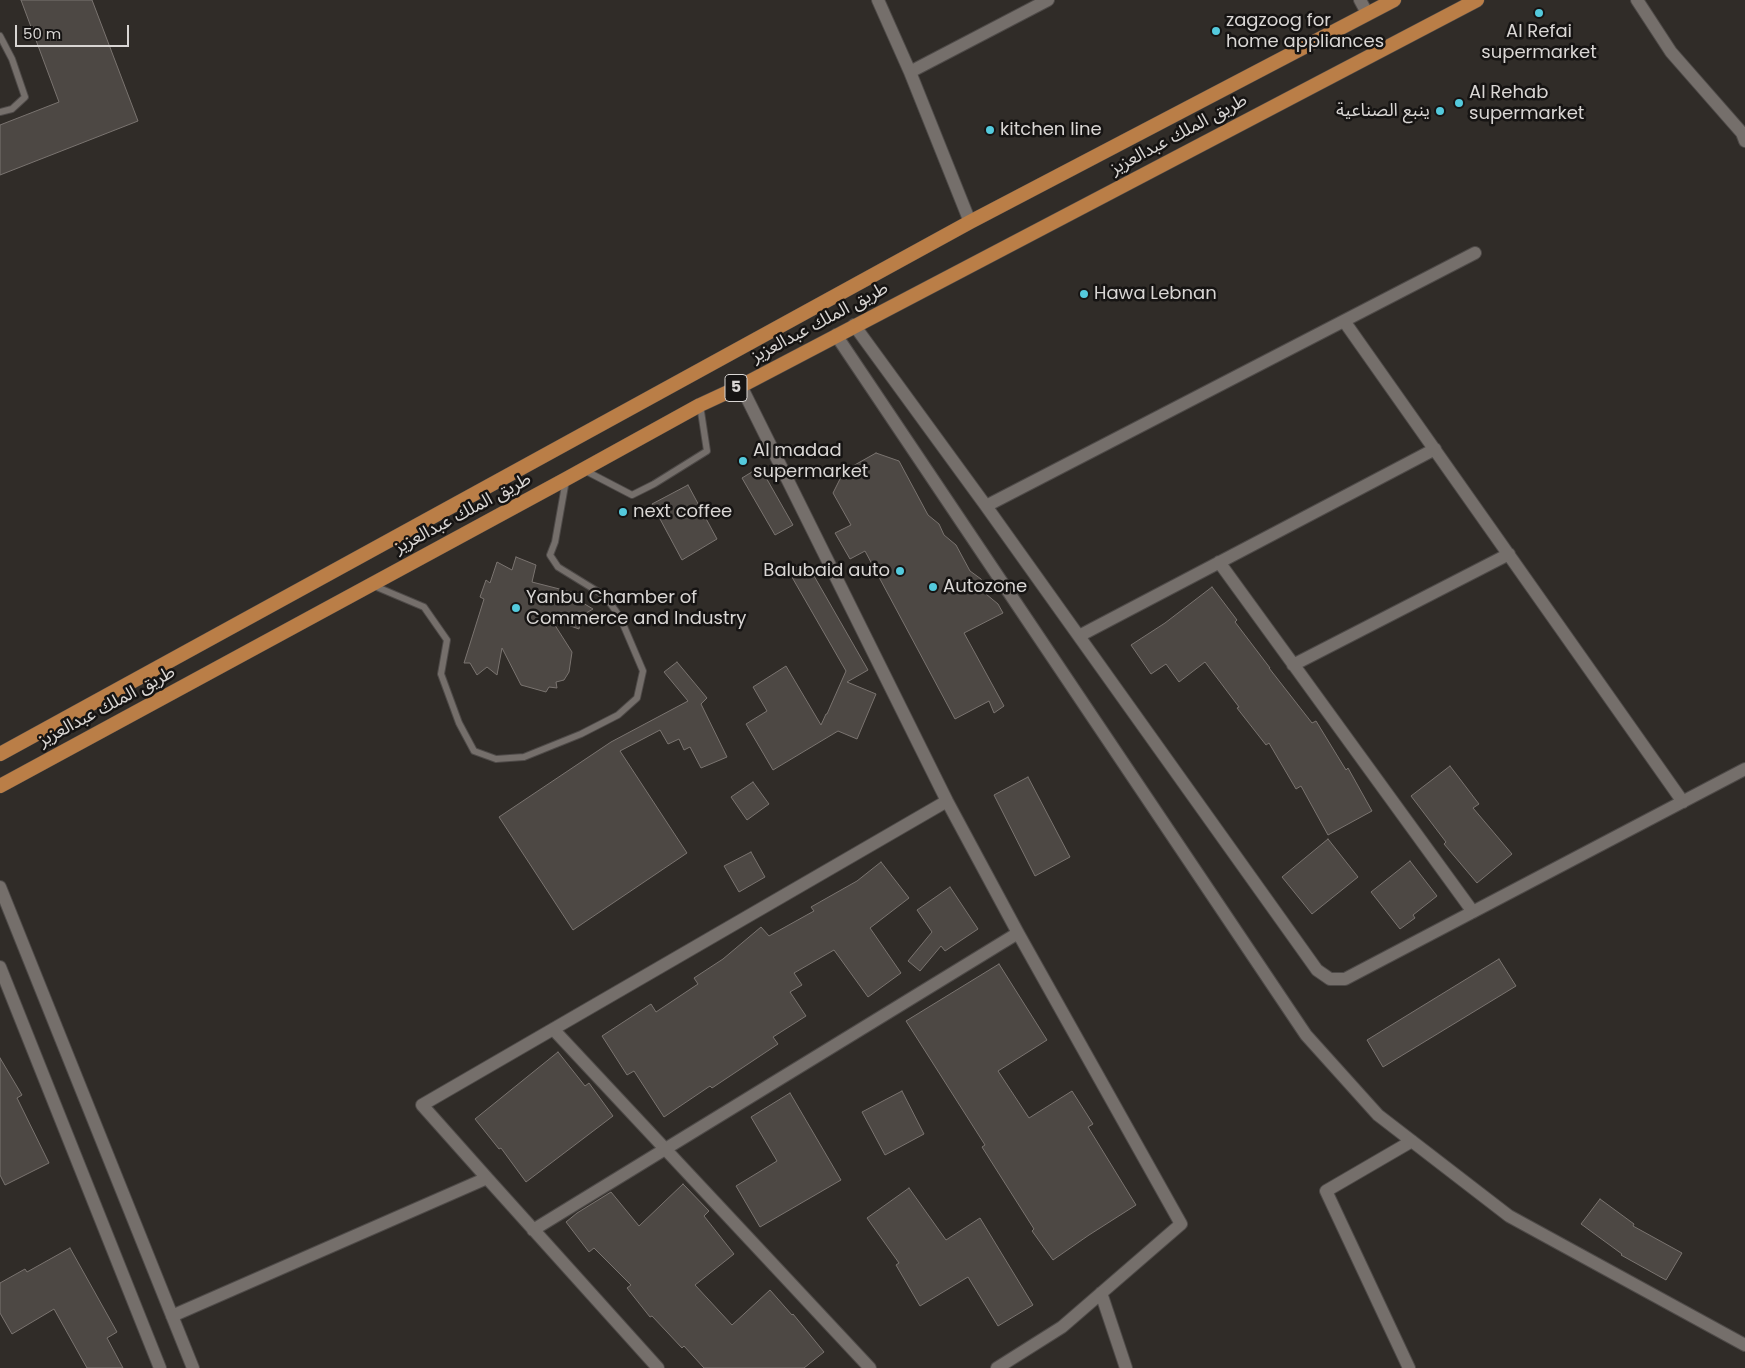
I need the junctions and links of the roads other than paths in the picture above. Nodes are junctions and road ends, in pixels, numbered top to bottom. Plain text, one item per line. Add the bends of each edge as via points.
1 (878, 0) edge
2 (1048, 0) edge
3 (1360, 0) edge
4 (1394, 0) edge
5 (1477, 0) edge
6 (1637, 0) edge
7 (1033, 3) edge
8 (1367, 13) junction
9 (0, 36) edge
10 (910, 72) junction
11 (0, 112) edge
12 (1745, 141) edge
13 (970, 222) junction
14 (1475, 253) dead end
15 (1344, 320) junction
16 (854, 326) junction
17 (836, 335) junction
18 (741, 386) junction
19 (700, 405) junction
20 (1435, 449) junction
21 (583, 470) junction
22 (566, 479) junction
23 (986, 506) junction
24 (1509, 554) junction
25 (1219, 562) junction
26 (371, 585) junction
27 (1079, 636) junction
28 (1293, 665) junction
29 (0, 754) edge
30 (1745, 769) edge
31 (0, 786) edge
32 (947, 801) junction
33 (1684, 802) junction
34 (0, 887) edge
35 (1473, 912) junction
36 (1018, 932) junction
37 (0, 967) edge
38 (553, 1029) junction
39 (1412, 1141) junction
40 (665, 1150) junction
41 (487, 1178) junction
42 (533, 1230) junction
43 (1101, 1293) junction
44 (172, 1316) junction
45 (1745, 1345) edge
46 (160, 1368) edge
47 (193, 1368) edge
48 (658, 1368) edge
49 (870, 1368) edge
50 (997, 1368) edge
51 (1126, 1368) edge
52 (1409, 1368) edge

1 - 10 street
2 - 7 street
3 - 8 street
4 - 8 highway, طريق الملك عبدالعزيز / 5
5 - 16 highway, طريق الملك عبدالعزيز / 5
6 - 12 street via 1671,52 1742,133
7 - 10 street
8 - 13 highway, طريق الملك عبدالعزيز / 5
9 - 11 lane via 25,97 12,108
10 - 13 street
13 - 29 highway, طريق الملك عبدالعزيز / 5
14 - 15 street
15 - 20 street
15 - 23 street
16 - 17 highway, طريق الملك عبدالعزيز / 5
16 - 23 street
17 - 18 highway, طريق الملك عبدالعزيز / 5
17 - 39 street via 1306,1035 1378,1115
18 - 19 highway, طريق الملك عبدالعزيز / 5
18 - 32 street
19 - 21 highway, طريق الملك عبدالعزيز / 5
19 - 21 lane via 706,452 654,484 632,495
20 - 24 street
20 - 25 street
21 - 22 highway, طريق الملك عبدالعزيز / 5
22 - 26 highway, طريق الملك عبدالعزيز / 5
22 - 26 lane via 550,555 558,567 605,596 620,617 643,671 637,698 618,715 524,757 496,759 474,751 459,723 441,674 447,640 424,608
23 - 27 street
24 - 28 street
24 - 33 street
25 - 27 street
25 - 28 street
26 - 31 highway, طريق الملك عبدالعزيز / 5
27 - 35 street via 1317,970 1330,979 1345,979
28 - 35 street
30 - 33 street
32 - 36 street
32 - 38 street
33 - 35 street
34 - 44 street
36 - 40 street
36 - 43 street via 1181,1224
37 - 46 street
38 - 40 street
38 - 41 street via 422,1105
39 - 45 street via 1509,1216
39 - 52 street via 1326,1191
40 - 42 street
40 - 49 street
41 - 42 street
41 - 44 street
42 - 48 street
43 - 50 street via 1062,1327
43 - 51 street
44 - 47 street

